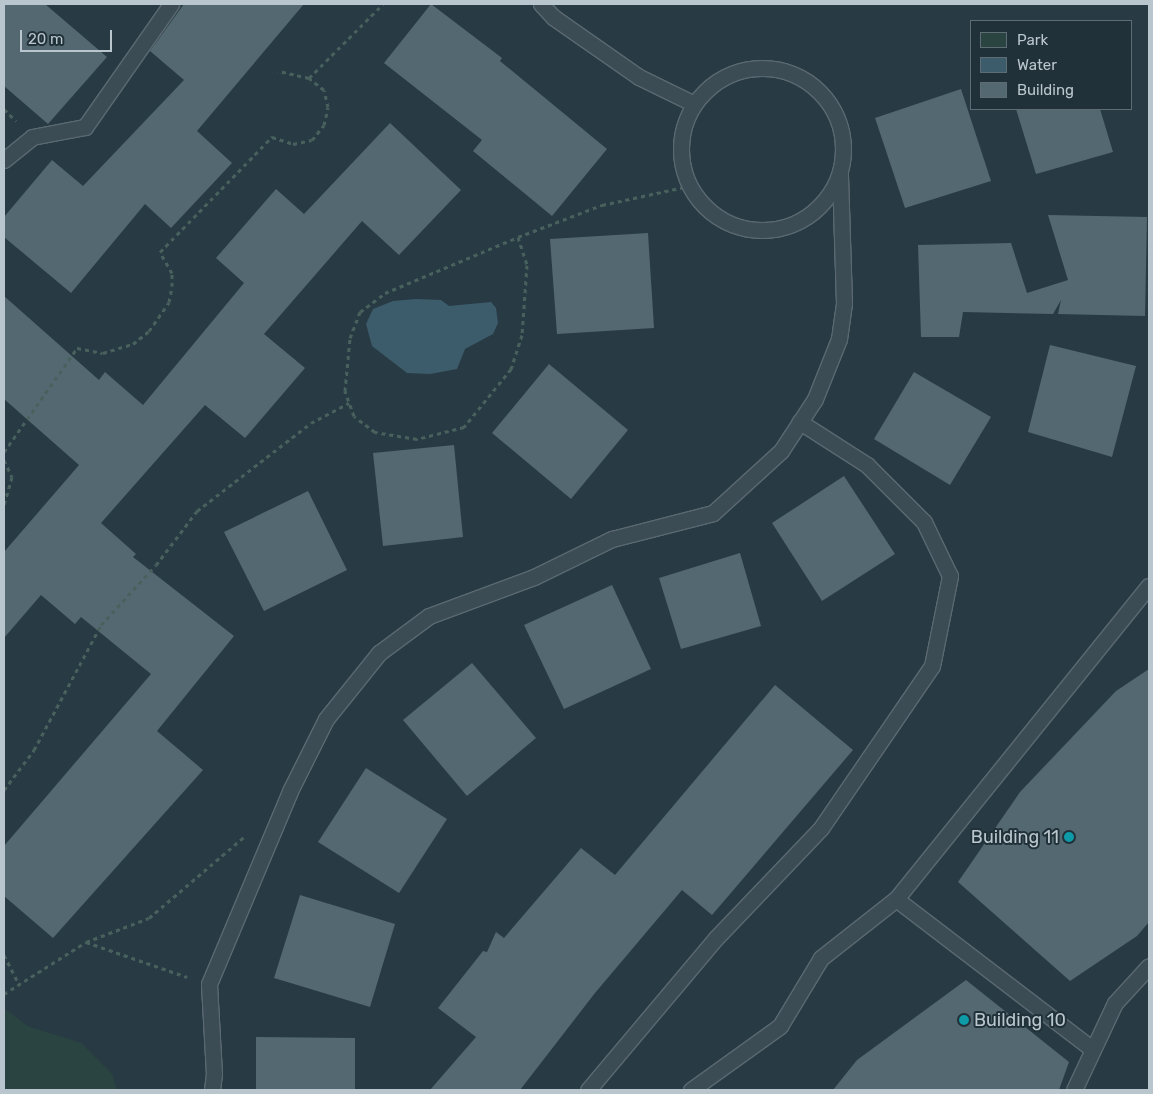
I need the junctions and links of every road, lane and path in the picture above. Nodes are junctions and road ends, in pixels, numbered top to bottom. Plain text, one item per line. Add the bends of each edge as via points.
1 (171, 4) edge
2 (383, 4) edge
3 (541, 4) edge
4 (278, 71) dead end
5 (309, 78) junction
6 (694, 104) junction
7 (4, 160) edge
8 (840, 173) junction
9 (689, 186) junction
10 (518, 237) junction
11 (349, 403) junction
12 (800, 422) junction
13 (4, 452) edge
14 (4, 460) edge
15 (4, 505) edge
16 (1149, 586) edge
17 (4, 790) edge
18 (251, 830) dead end
19 (896, 899) junction
20 (86, 942) junction
21 (4, 955) edge
22 (1149, 966) edge
23 (18, 982) junction
24 (209, 984) junction
25 (4, 994) edge
26 (1092, 1049) junction
27 (212, 1090) edge
28 (588, 1090) edge
29 (691, 1090) edge
30 (1074, 1090) edge

1 - 7 lane via 85,127 32,136
2 - 5 path
3 - 6 lane via 553,17 639,77
4 - 5 path
5 - 13 path via 324,90 328,107 324,125 312,140 293,144 272,136 160,252 172,273 172,286 169,302 149,331 133,344 103,353 77,348
6 - 8 lane via 713,84 736,72 771,68 797,76 819,91 839,120 844,156
6 - 9 lane via 686,119 680,153
8 - 9 lane via 822,204 792,225 775,229 756,230 721,220 707,209
8 - 12 lane via 844,303 839,338 829,370
9 - 10 path via 602,205
10 - 11 path via 385,293 360,312 350,338 345,367 345,391
10 - 11 path via 527,265 522,335 511,369 464,427 417,438 375,432 354,416
11 - 17 path via 311,423 197,511 156,565 101,625 34,750
12 - 24 lane via 781,451 712,513 612,539 534,578 429,616 379,653 326,720 290,791
12 - 28 lane via 867,465 924,522 950,576 932,666 821,828 716,938
14 - 15 path via 12,478
16 - 19 lane
18 - 20 path via 149,918
19 - 26 lane
19 - 29 lane via 822,958 780,1026
20 - 23 path
20 - 24 path
21 - 23 path
22 - 26 lane via 1115,1003
23 - 25 path
24 - 27 lane
26 - 30 lane

